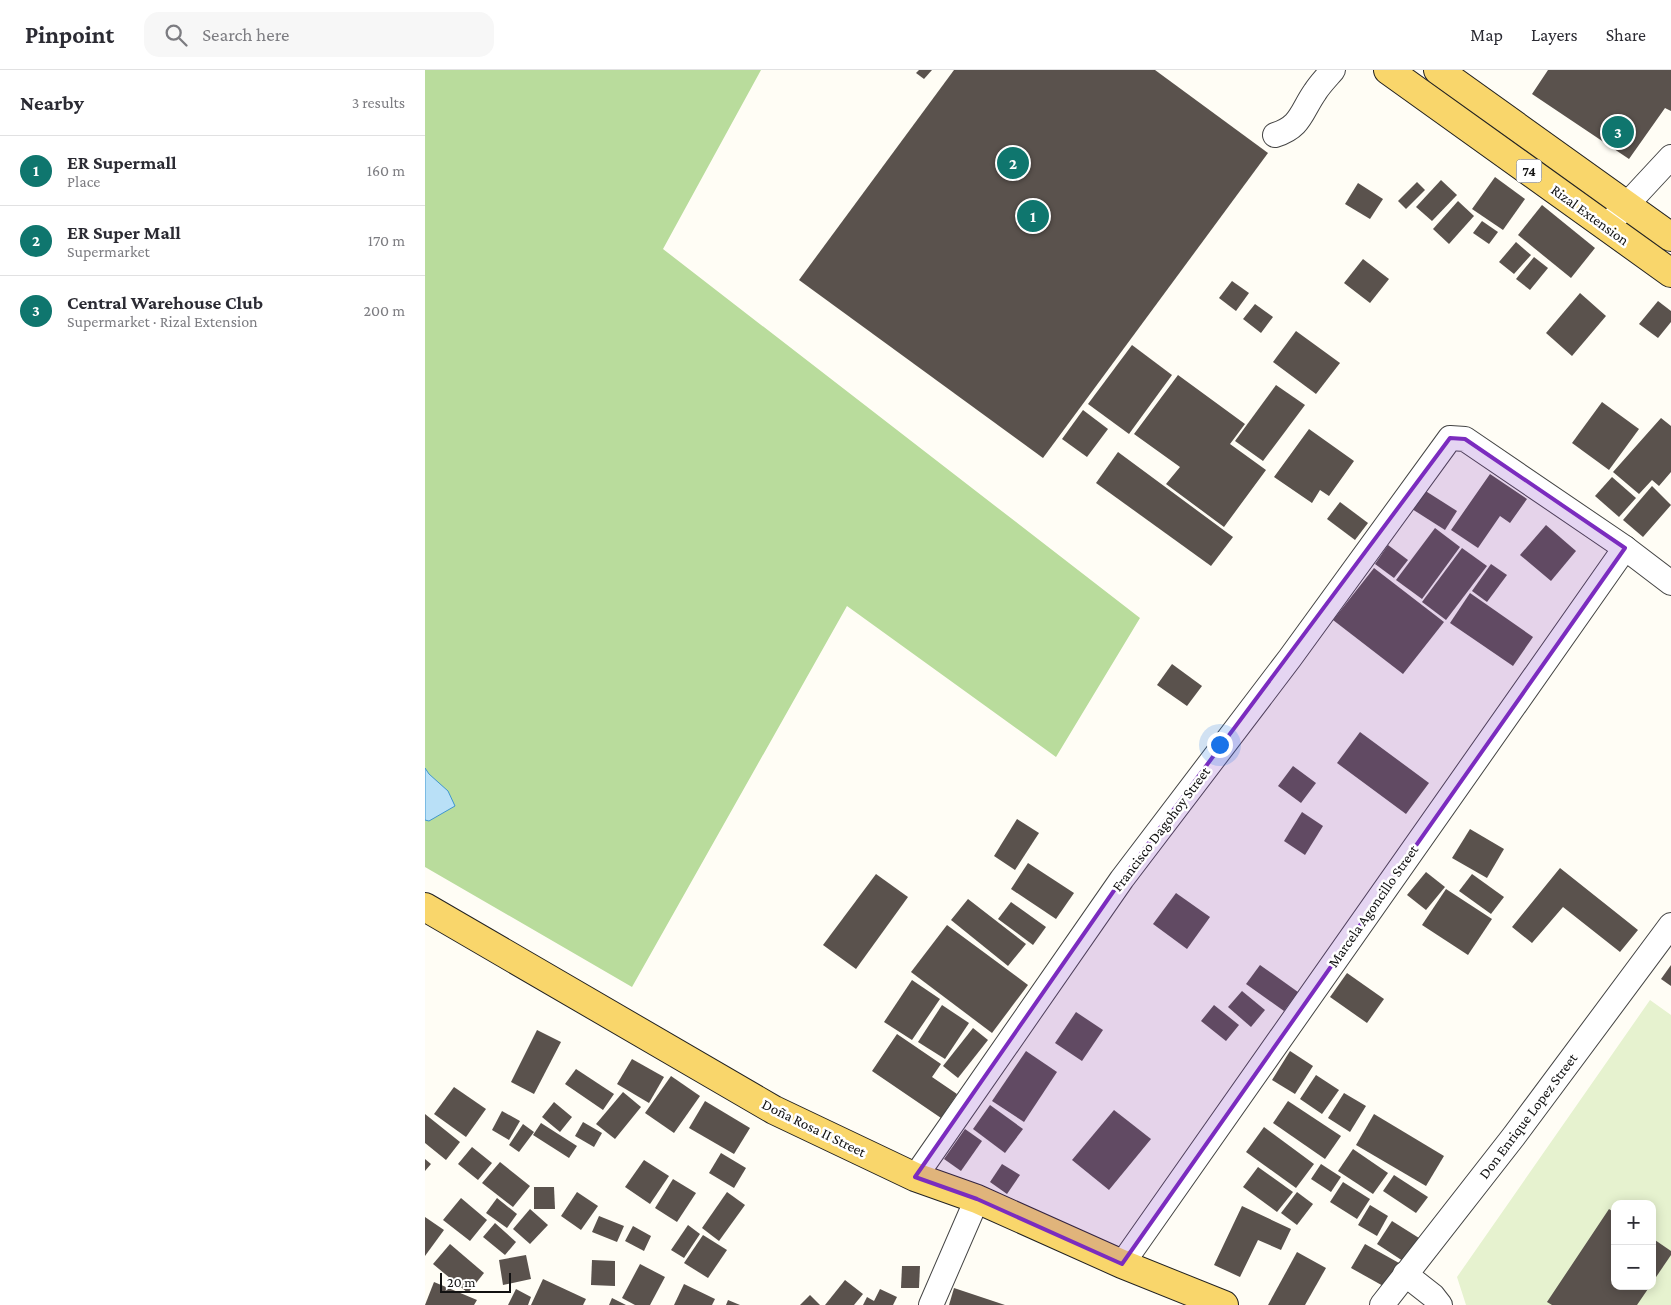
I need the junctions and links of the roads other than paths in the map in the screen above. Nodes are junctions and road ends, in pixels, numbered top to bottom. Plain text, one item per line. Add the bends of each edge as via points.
1 (1333, 70) edge
2 (1387, 70) edge
3 (1439, 70) edge
4 (1275, 135) dead end
5 (1671, 157) edge
6 (1626, 204) junction
7 (1606, 227) junction
8 (1662, 231) edge
9 (1635, 247) junction
10 (1671, 273) edge
11 (1625, 548) junction
12 (1671, 582) edge
13 (425, 907) edge
14 (1671, 925) edge
15 (915, 1177) junction
16 (977, 1199) junction
17 (1122, 1264) junction
18 (1405, 1274) junction
19 (931, 1305) edge
20 (1224, 1305) edge
21 (1382, 1305) edge
22 (1440, 1305) edge

1 - 4 street via 1315,90 1297,123 1288,131
2 - 7 main road, Rizal Extension / 74
3 - 6 main road, Rizal Extension / 74
5 - 6 street
6 - 7 street
6 - 8 main road, Rizal Extension / 74
7 - 9 main road, Rizal Extension / 74
8 - 9 street
9 - 10 main road, Rizal Extension / 74
11 - 12 street
11 - 15 street, Francisco Dagohoy Street via 1465,438 1450,438 1290,658 1122,879
11 - 17 street, Marcela Agoncillo Street
13 - 15 main road, Doña Rosa II Street via 774,1110
14 - 18 street, Don Enrique Lopez Street via 1514,1136
15 - 16 main road, Doña Rosa II Street
16 - 17 main road, Doña Rosa II Street
16 - 19 street
17 - 20 main road, Doña Rosa II Street
18 - 21 street, Don Enrique Lopez Street
18 - 22 street

